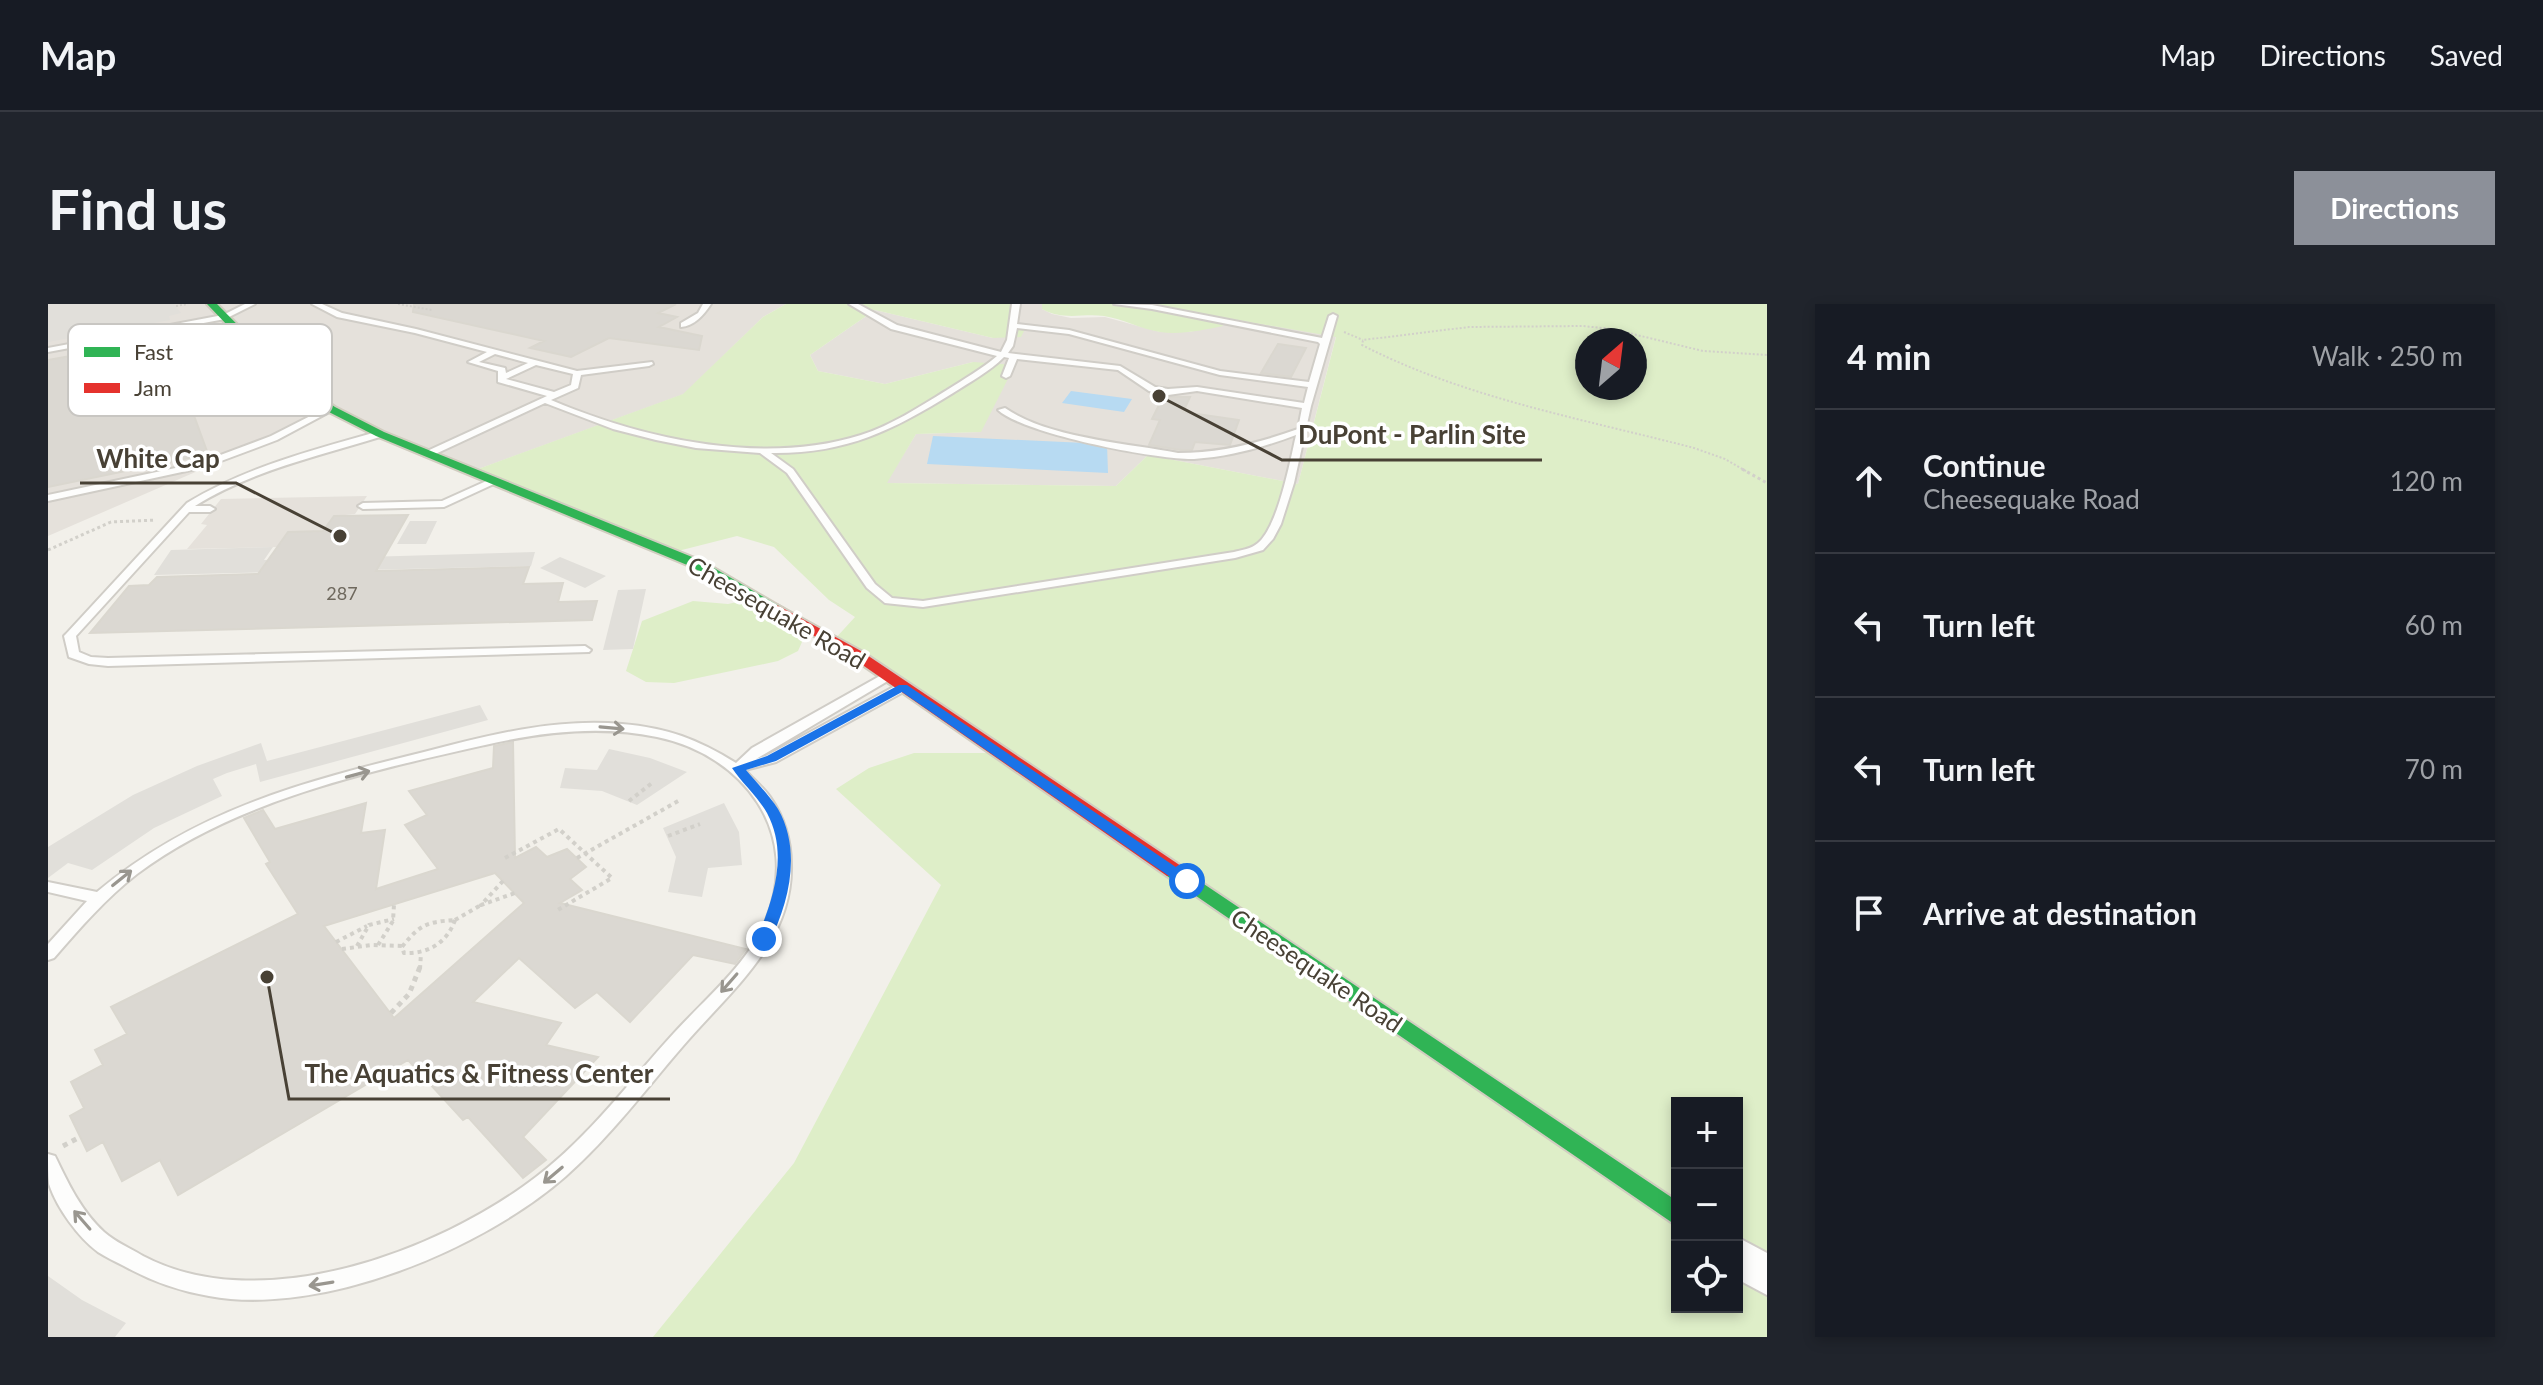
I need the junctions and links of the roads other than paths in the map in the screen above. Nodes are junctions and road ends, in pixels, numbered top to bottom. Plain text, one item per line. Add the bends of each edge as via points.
1 (251, 304) edge
2 (316, 304) edge
3 (707, 304) edge
4 (853, 304) edge
5 (1016, 304) edge
6 (1118, 304) edge
7 (218, 311) edge
8 (1333, 316) dead end
9 (161, 324) edge
10 (684, 325) dead end
11 (1015, 326) junction
12 (1324, 343) junction
13 (68, 345) edge
14 (48, 350) edge
15 (493, 352) junction
16 (1003, 355) junction
17 (1014, 356) junction
18 (533, 363) junction
19 (649, 364) dead end
20 (577, 373) junction
21 (1006, 376) dead end
22 (501, 378) junction
23 (1311, 385) junction
24 (554, 395) junction
25 (544, 400) junction
26 (1307, 406) junction
27 (332, 410) edge
28 (1002, 410) dead end
29 (317, 416) edge
30 (1302, 430) junction
31 (380, 434) junction
32 (763, 451) junction
33 (428, 454) junction
34 (493, 481) junction
35 (48, 498) edge
36 (363, 506) dead end
37 (186, 509) junction
38 (210, 509) dead end
39 (585, 650) dead end
40 (895, 682) junction
41 (786, 734) junction
42 (799, 744) junction
43 (738, 768) junction
44 (48, 887) edge
45 (98, 898) junction
46 (48, 954) edge
47 (48, 1162) edge
48 (1671, 1211) edge
49 (1743, 1260) edge
50 (1767, 1276) edge

1 - 7 lane
2 - 15 lane via 340,315
3 - 10 lane
4 - 16 lane via 894,327
5 - 11 lane
6 - 12 lane via 1314,337
7 - 9 lane
8 - 12 lane
11 - 16 lane
11 - 23 lane via 1069,332 1220,373
12 - 23 lane
13 - 14 lane
15 - 18 lane
15 - 22 lane via 472,362 502,370
16 - 17 lane
16 - 32 lane via 889,428 853,441
17 - 21 lane
17 - 26 lane via 1120,368 1152,389 1168,392 1197,389
18 - 20 lane
18 - 22 lane
19 - 20 lane
20 - 24 lane via 575,386
22 - 24 lane
23 - 26 lane
24 - 25 lane
25 - 32 lane via 579,417 691,445
25 - 33 lane
26 - 30 lane
27 - 31 street, Cheesequake Road
28 - 30 lane via 1018,423 1042,429 1193,457
29 - 35 lane via 202,465
30 - 32 lane via 1271,536 1259,548 923,604 889,601 871,586 790,471
31 - 33 street, Cheesequake Road
31 - 37 lane via 235,481
33 - 34 street, Cheesequake Road
34 - 36 lane via 444,504
34 - 40 street, Cheesequake Road via 697,564
37 - 38 lane
37 - 39 lane via 70,636 73,654 108,662
40 - 41 lane
40 - 42 lane
40 - 48 street, Cheesequake Road
41 - 42 lane
41 - 43 lane
42 - 43 lane
45 -> 43 lane via 171,843 249,806 514,733 590,726 650,731
43 -> 47 lane via 773,811 785,850 781,897 764,939 586,1144 534,1190 463,1236 407,1262 323,1285 253,1291 192,1285 142,1268 102,1244 67,1202
44 - 45 lane
45 - 46 lane
49 - 50 street

